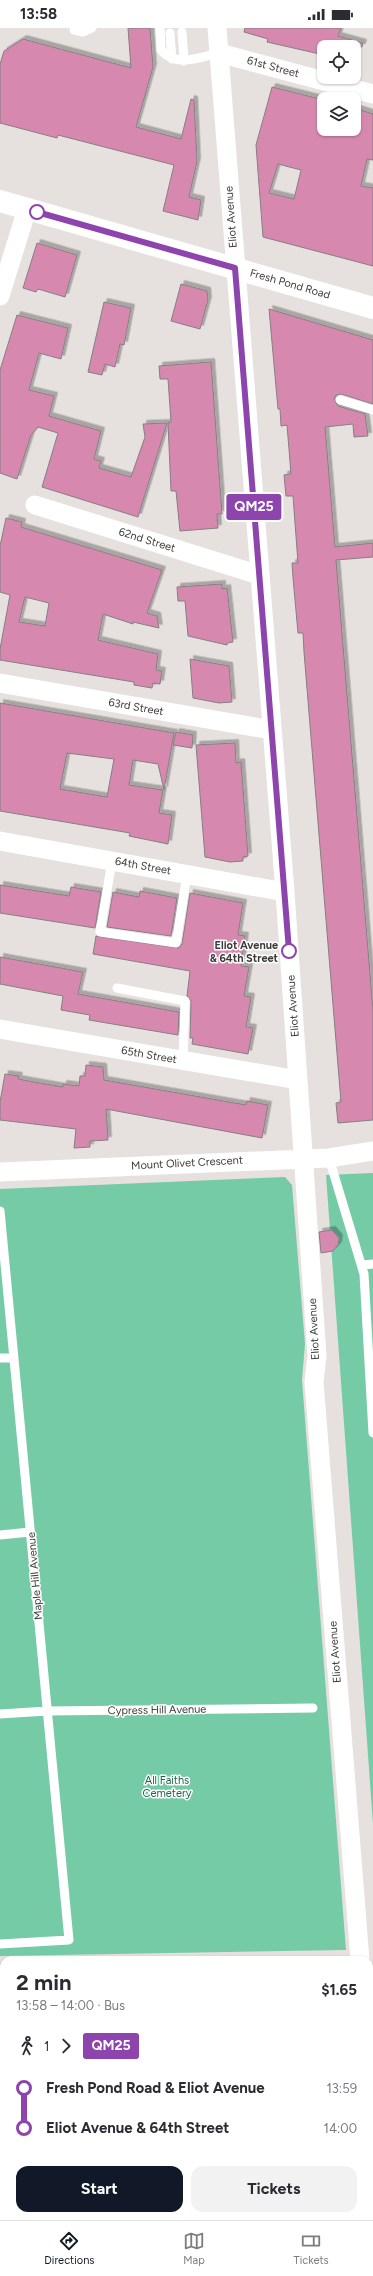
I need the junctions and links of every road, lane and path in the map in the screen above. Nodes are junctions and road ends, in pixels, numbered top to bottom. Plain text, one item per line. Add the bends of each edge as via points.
1 (92, 28) edge
2 (160, 28) edge
3 (217, 28) edge
4 (74, 30) dead end
5 (182, 32) dead end
6 (170, 33) dead end
7 (219, 53) junction
8 (172, 59) junction
9 (184, 61) junction
10 (373, 94) edge
11 (0, 201) edge
12 (27, 209) junction
13 (235, 268) junction
14 (0, 296) edge
15 (373, 308) edge
16 (340, 400) dead end
17 (373, 410) edge
18 (35, 505) dead end
19 (259, 575) junction
20 (0, 683) edge
21 (272, 730) junction
22 (0, 841) edge
23 (112, 861) junction
24 (187, 874) junction
25 (285, 892) junction
26 (117, 988) dead end
27 (0, 1029) edge
28 (183, 1061) junction
29 (298, 1080) junction
30 (373, 1151) edge
31 (305, 1158) junction
32 (329, 1158) junction
33 (0, 1172) edge
34 (0, 1211) edge
35 (373, 1264) edge
36 (362, 1265) junction
37 (0, 1358) edge
38 (14, 1358) junction
39 (373, 1433) edge
40 (30, 1532) junction
41 (0, 1535) edge
42 (313, 1708) dead end
43 (47, 1711) junction
44 (0, 1714) edge
45 (0, 1944) edge
46 (360, 1956) edge

1 - 4 lane via 83,32
2 - 8 lane via 162,50
3 - 7 street, Eliot Avenue
5 - 9 lane
6 - 8 lane
7 - 9 lane
7 - 10 street, 61st Street
7 - 13 street, Eliot Avenue
8 - 9 lane
11 - 12 main road, Fresh Pond Road
12 - 13 main road, Fresh Pond Road
12 - 14 street
13 - 15 main road, Fresh Pond Road
13 - 19 street, Eliot Avenue
16 - 17 lane
18 - 19 street, 62nd Street
19 - 21 street, Eliot Avenue
20 - 21 street, 63rd Street
21 - 25 street, Eliot Avenue
22 - 23 street, 64th Street
23 - 24 street, 64th Street
23 - 24 lane via 100,932 176,943
24 - 25 street, 64th Street
25 - 29 street, Eliot Avenue
26 - 28 lane via 185,1001
27 - 28 street, 65th Street
28 - 29 street, 65th Street
29 - 31 street, Eliot Avenue
30 - 32 street, Mount Olivet Crescent
31 - 32 street, Mount Olivet Crescent
31 - 33 street, Mount Olivet Crescent
31 - 46 street, Eliot Avenue via 303,1171 317,1356 314,1382
32 - 36 lane
34 - 38 lane, Maple Hill Avenue
35 - 36 lane
36 - 39 lane
37 - 38 lane
38 - 40 lane, Maple Hill Avenue
40 - 41 lane
40 - 43 lane, Maple Hill Avenue
42 - 43 lane, Cypress Hill Avenue
43 - 44 lane, Cypress Hill Avenue
43 - 45 lane, Maple Hill Avenue via 69,1940

